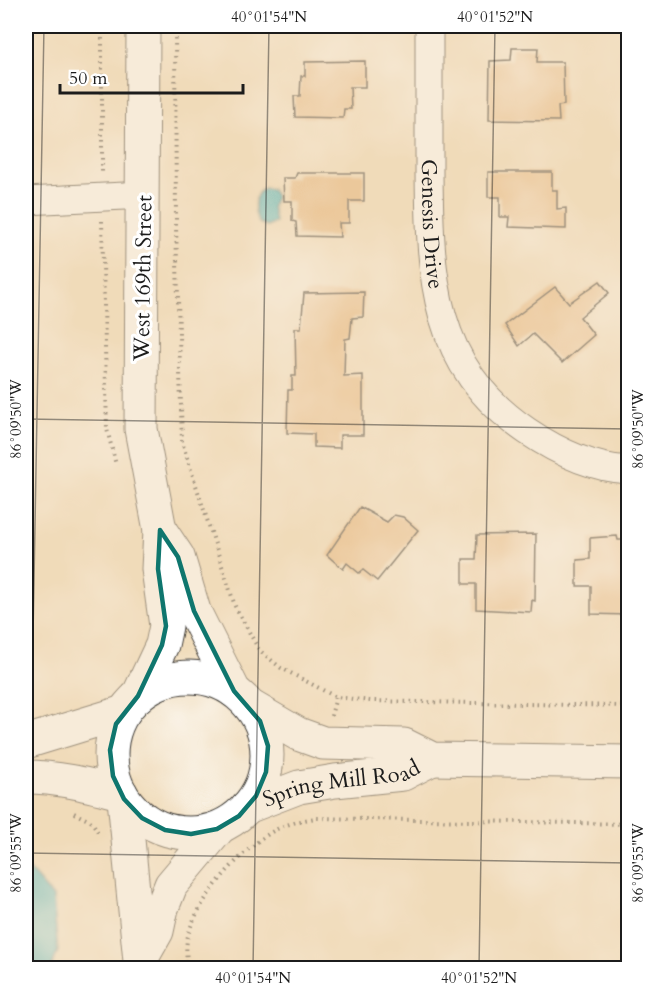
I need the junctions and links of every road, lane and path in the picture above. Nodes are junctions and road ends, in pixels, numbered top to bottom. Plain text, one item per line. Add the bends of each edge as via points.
1 (143, 26) edge
2 (175, 26) edge
3 (429, 26) edge
4 (144, 195) junction
5 (26, 201) edge
6 (628, 470) edge
7 (160, 530) junction
8 (242, 698) junction
9 (131, 704) junction
10 (628, 706) edge
11 (26, 742) edge
12 (432, 759) junction
13 (628, 762) edge
14 (26, 777) edge
15 (58, 778) junction
16 (123, 796) junction
17 (247, 807) junction
18 (628, 824) edge
19 (219, 828) junction
20 (102, 838) dead end
21 (140, 965) edge
22 (187, 969) edge

1 - 4 street, West 169th Street
2 - 10 path via 182,442 235,606 259,650 281,668 336,697
3 - 6 street, Genesis Drive via 430,246 442,318 467,370 511,420 558,450 593,465
4 - 5 street
4 - 7 street, West 169th Street via 141,429
7 - 8 street, West 169th Street via 178,557 194,611
7 - 9 street, West 169th Street via 158,569 166,626 162,645
8 - 9 street via 225,684 200,676 175,677 150,686
8 - 12 street, Spring Mill Road via 298,734 323,742 404,745
8 - 17 street via 260,721 268,746 266,772
9 - 11 street
9 - 16 street via 116,724 110,750 113,776
12 - 13 street, Spring Mill Road
12 - 17 street, Spring Mill Road via 403,774 300,787
14 - 15 street
15 - 16 street
15 - 20 path via 58,806 92,822
16 - 19 street via 142,818 165,830 191,834
16 - 21 street
17 - 19 street
18 - 22 path via 315,818 296,821 269,833 245,852 213,889 192,922 187,938
19 - 21 street via 171,885 157,931

